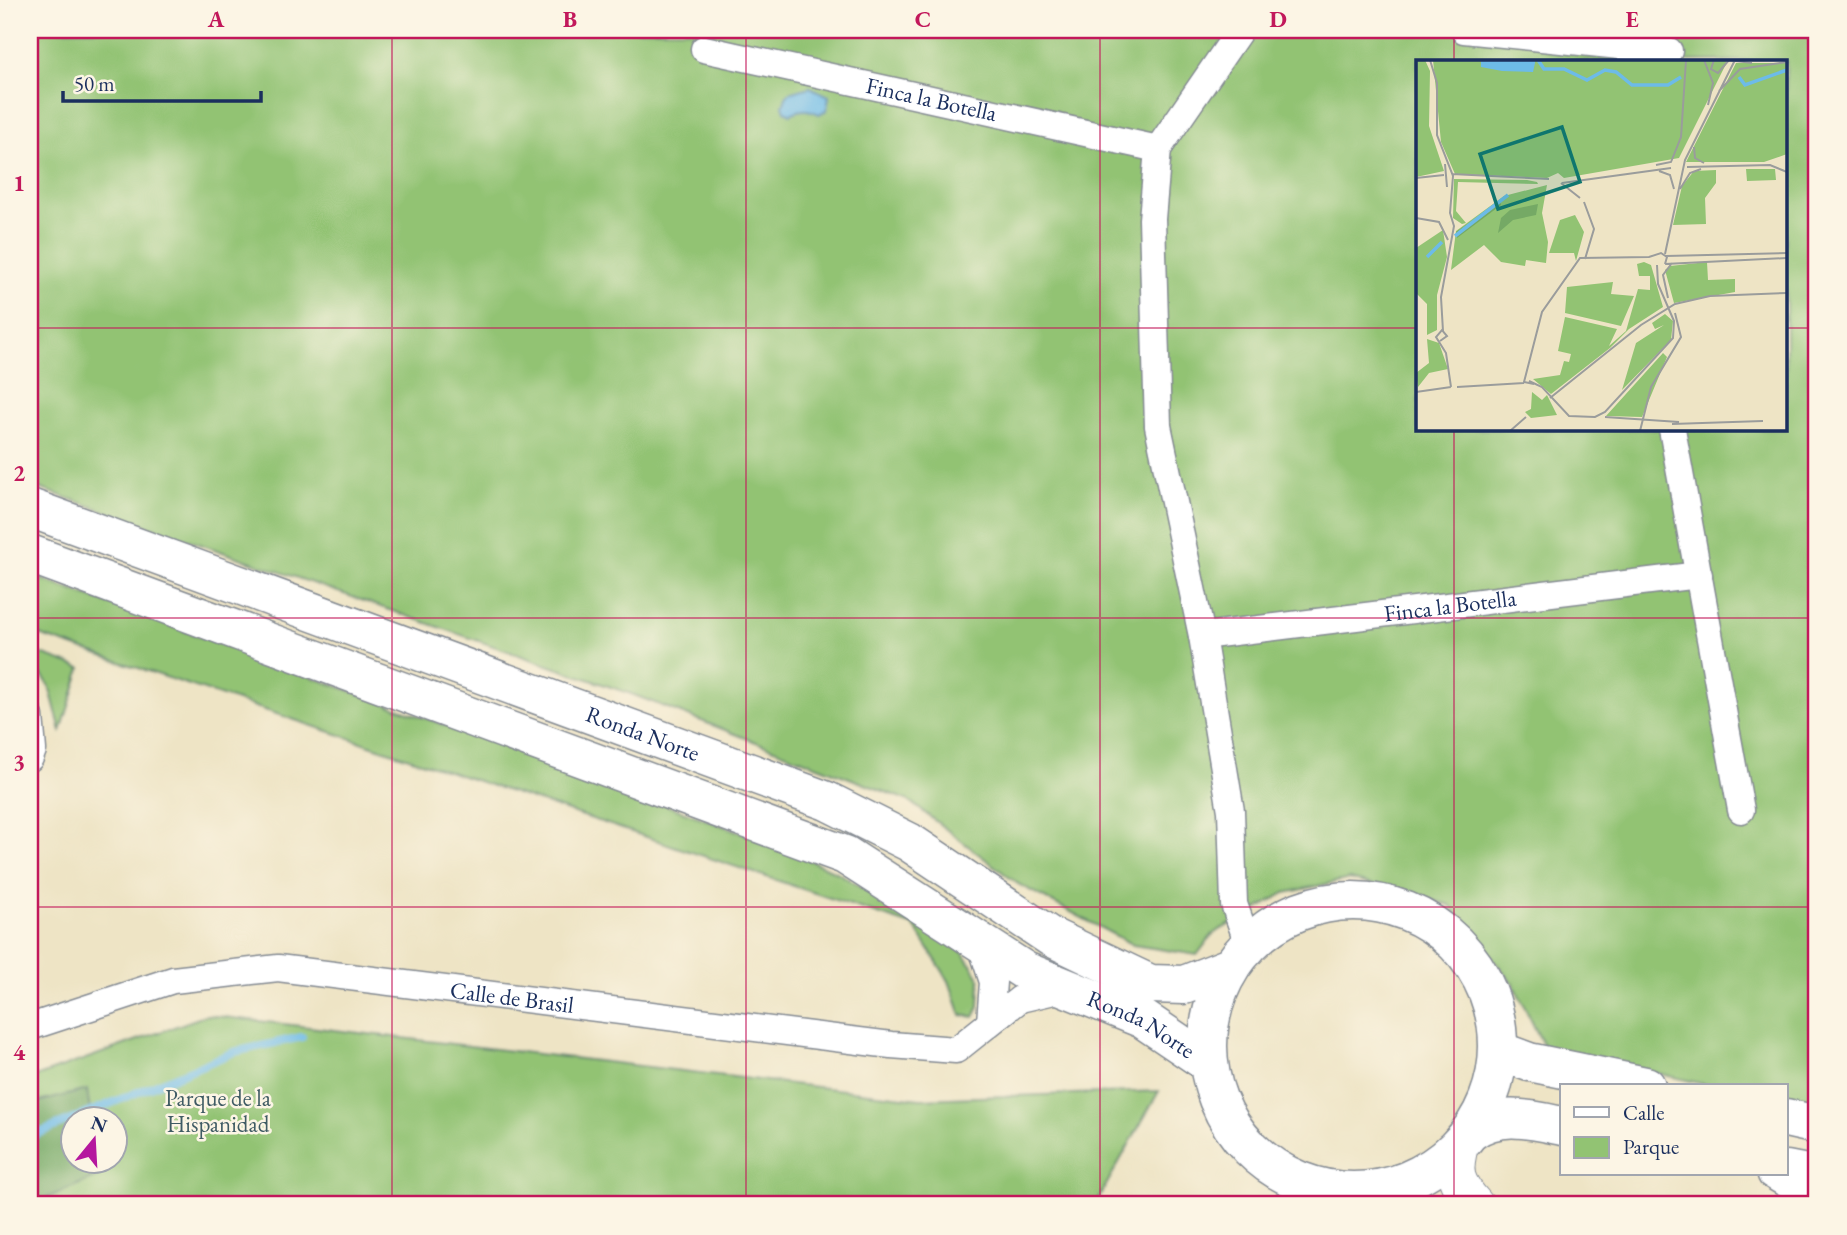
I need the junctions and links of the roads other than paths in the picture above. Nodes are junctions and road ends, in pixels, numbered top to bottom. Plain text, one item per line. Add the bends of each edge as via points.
1 (1240, 30) edge
2 (1464, 30) edge
3 (1670, 47) edge
4 (704, 48) dead end
5 (1158, 149) junction
6 (1672, 430) edge
7 (30, 508) edge
8 (30, 554) edge
9 (1699, 575) junction
10 (1202, 636) junction
11 (30, 716) edge
12 (30, 758) edge
13 (1741, 810) dead end
14 (980, 942) junction
15 (1239, 955) junction
16 (1067, 988) junction
17 (990, 1022) junction
18 (30, 1027) edge
19 (1499, 1051) junction
20 (1208, 1063) junction
21 (1636, 1084) edge
22 (1787, 1118) edge
23 (1560, 1125) edge
24 (1817, 1125) edge
25 (1465, 1138) junction
26 (1787, 1170) edge
27 (1773, 1176) edge
28 (1817, 1176) edge
29 (1385, 1197) edge
30 (1817, 1203) edge
31 (1475, 1205) edge

1 - 5 street
2 - 3 street
4 - 5 street, Finca la Botella
5 - 10 street via 1152,219 1158,426
6 - 9 street
7 - 15 main road, Ronda Norte via 827,801 909,842 1051,937 1150,984 1184,985
8 - 14 main road, Ronda Norte via 845,855
9 - 10 street, Finca la Botella
9 - 13 street
10 - 15 street via 1231,811
11 - 12 street
14 - 16 main road, Ronda Norte via 1025,971
14 - 17 street via 993,982
15 - 19 main road, Ronda Norte via 1282,918 1322,903 1365,901 1407,910 1444,932 1473,963 1496,1020
15 - 20 main road, Ronda Norte via 1213,1003
16 - 17 street, Calle de Brasil via 1020,999
16 - 20 main road, Ronda Norte via 1143,1018
17 - 18 street, Calle de Brasil via 956,1050 278,968 173,980
19 - 21 main road via 1529,1062
19 - 25 main road, Ronda Norte via 1485,1107
20 - 29 main road, Ronda Norte via 1226,1118 1265,1161 1289,1177 1317,1186
22 - 24 main road
23 - 25 main road, Ronda Norte via 1519,1117 1485,1121
25 - 29 main road, Ronda Norte
25 - 31 main road via 1454,1165 1459,1187
26 - 28 main road
27 - 30 street

